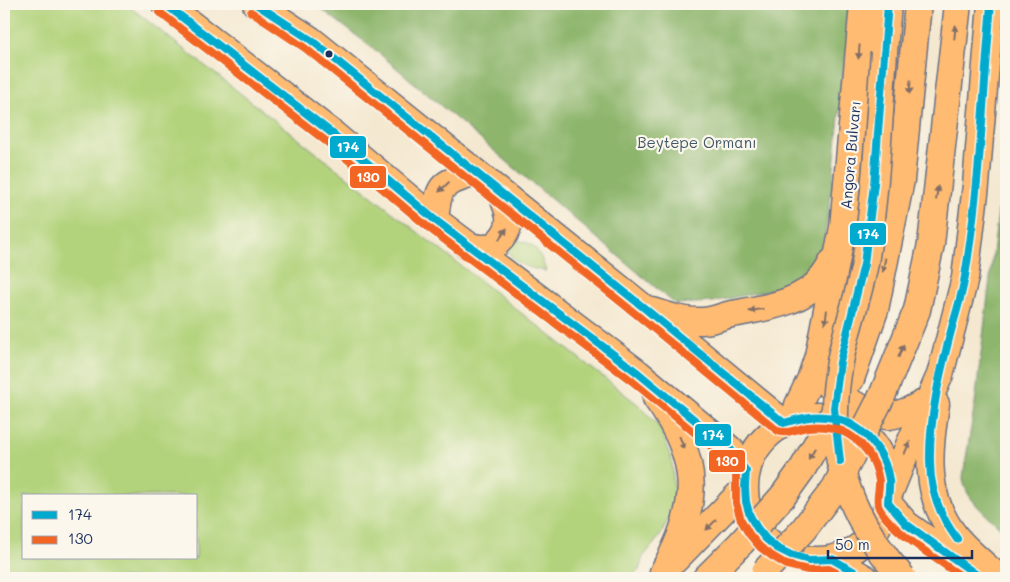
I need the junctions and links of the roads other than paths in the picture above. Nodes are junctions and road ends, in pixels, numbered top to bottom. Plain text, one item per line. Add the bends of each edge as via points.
1 (164, 4) edge
2 (256, 4) edge
3 (863, 4) edge
4 (888, 4) edge
5 (918, 4) edge
6 (958, 4) edge
7 (991, 4) edge
8 (476, 173) junction
9 (502, 194) junction
10 (434, 220) junction
11 (466, 245) junction
12 (836, 256) junction
13 (643, 307) junction
14 (818, 356) junction
15 (638, 373) junction
16 (940, 375) junction
17 (929, 400) junction
18 (789, 421) junction
19 (745, 480) junction
20 (888, 498) junction
21 (816, 566) edge
22 (659, 575) edge
23 (761, 575) edge
24 (706, 578) edge
25 (866, 578) edge
26 (903, 578) edge
27 (981, 578) edge
28 (999, 578) edge

1 - 10 main road via 333,134
2 - 8 main road via 311,40
3 -> 12 main road, Angora Bulvarı via 843,227
4 - 26 main road, Angora Bulvarı, bridge via 874,184 864,264 840,362 834,408 847,490 860,520
5 -> 24 main road, bridge via 901,180 875,310 851,379 803,468 741,543
23 -> 6 main road, bridge via 836,488 882,396 917,310 931,244
7 - 16 main road via 965,278
8 - 9 main road
8 -> 10 main road via 448,182 438,194
11 -> 9 main road via 494,246 502,237 508,228 509,218
9 - 13 main road
10 - 11 main road
11 - 15 main road
12 -> 13 main road via 823,278 808,291 764,309 702,321 671,317
12 -> 14 main road, Angora Bulvarı
13 - 18 main road
14 - 17 main road via 821,377 829,387 863,409 886,417
14 - 18 main road, Angora Bulvarı
15 - 19 main road via 732,450
15 -> 22 main road via 677,430 689,466 692,490 681,536
16 - 17 main road
16 - 28 main road via 930,451 935,498 956,537
20 -> 17 main road
18 - 19 main road via 760,443
18 - 20 main road via 816,416 836,418 870,438 888,473
19 - 21 main road via 748,510 756,528 769,543 786,554
19 -> 22 main road via 707,529
20 - 21 main road via 879,526 866,541 850,552
20 - 27 main road via 906,524
21 - 25 main road

